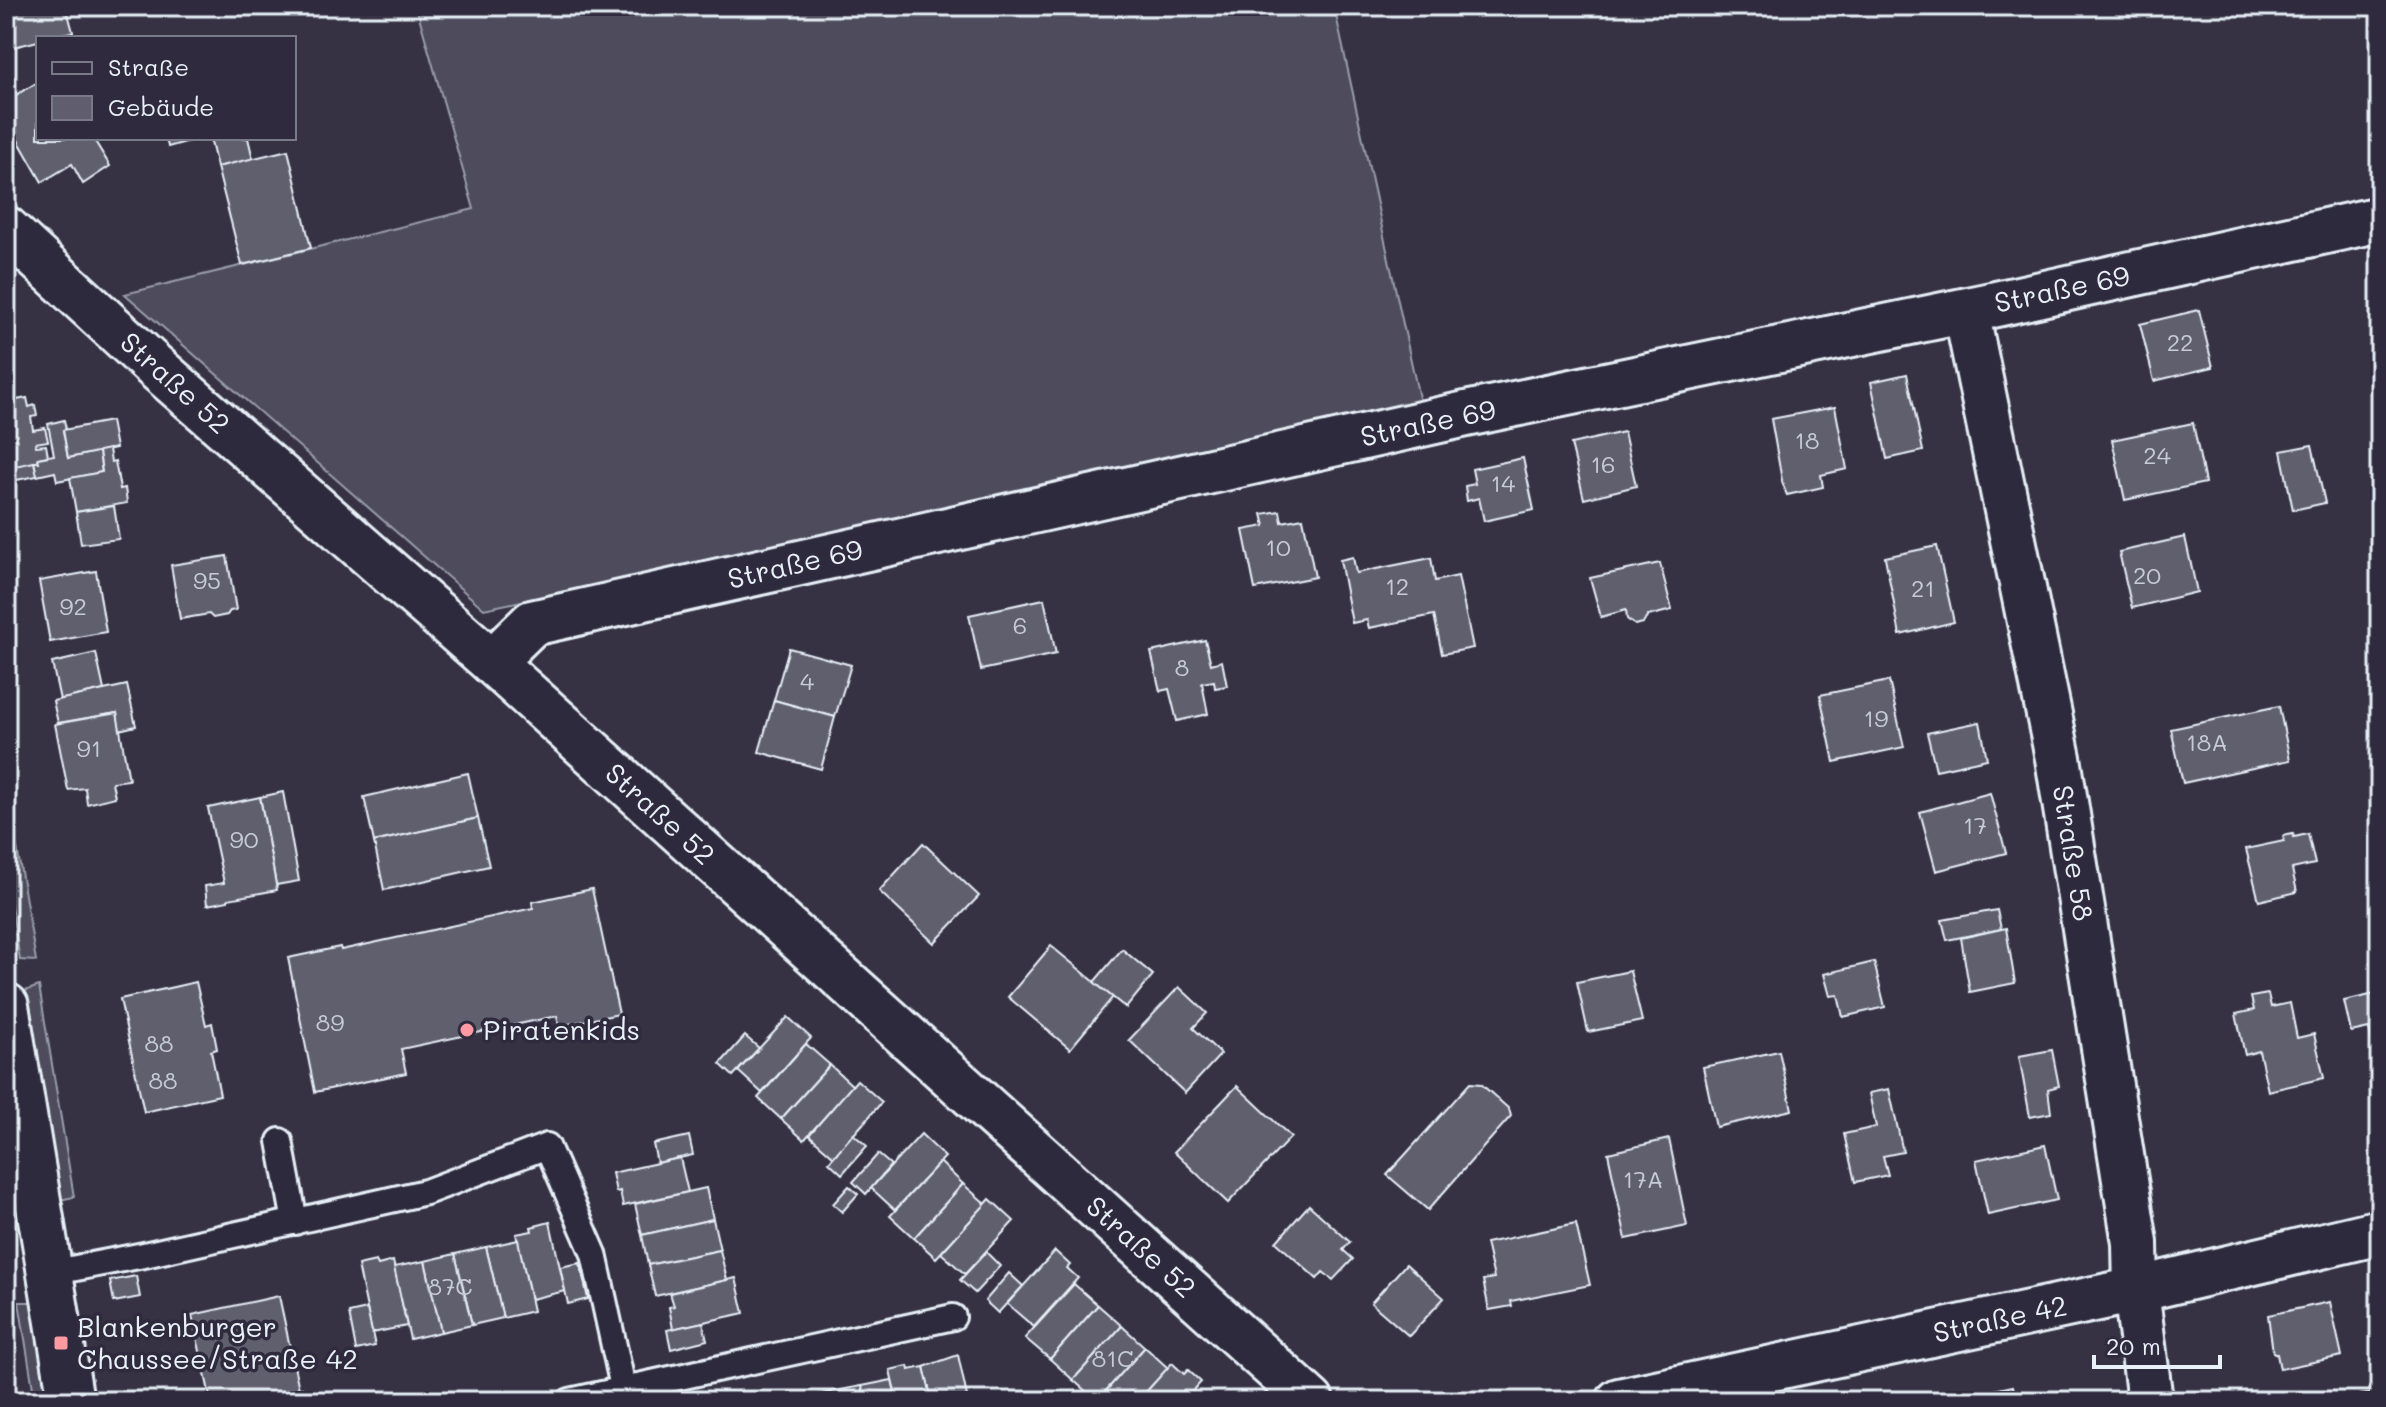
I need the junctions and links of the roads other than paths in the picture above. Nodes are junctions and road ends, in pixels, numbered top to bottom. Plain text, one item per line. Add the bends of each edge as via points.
1 (2380, 219) edge
2 (6, 229) edge
3 (1966, 311) junction
4 (492, 662) junction
5 (6, 1006) edge
6 (280, 1141) dead end
7 (295, 1222) junction
8 (2380, 1232) edge
9 (50, 1273) junction
10 (2136, 1290) junction
11 (953, 1317) dead end
12 (625, 1395) edge
13 (71, 1401) edge
14 (570, 1401) edge
15 (1311, 1401) edge
16 (1619, 1401) edge
17 (2150, 1401) edge

1 - 3 street, Straße 69
2 - 4 street, Straße 52
3 - 4 street, Straße 69 via 1466,414 532,623
3 - 10 street, Straße 58 via 2058,758 2135,1243
4 - 15 street, Straße 52
5 - 9 street
6 - 7 lane
7 - 9 lane
7 - 12 lane via 426,1192 547,1146 594,1254
8 - 10 street, Straße 42
9 - 13 street
10 - 16 street, Straße 42
10 - 17 street, Straße 58
11 - 12 lane
12 - 14 lane

